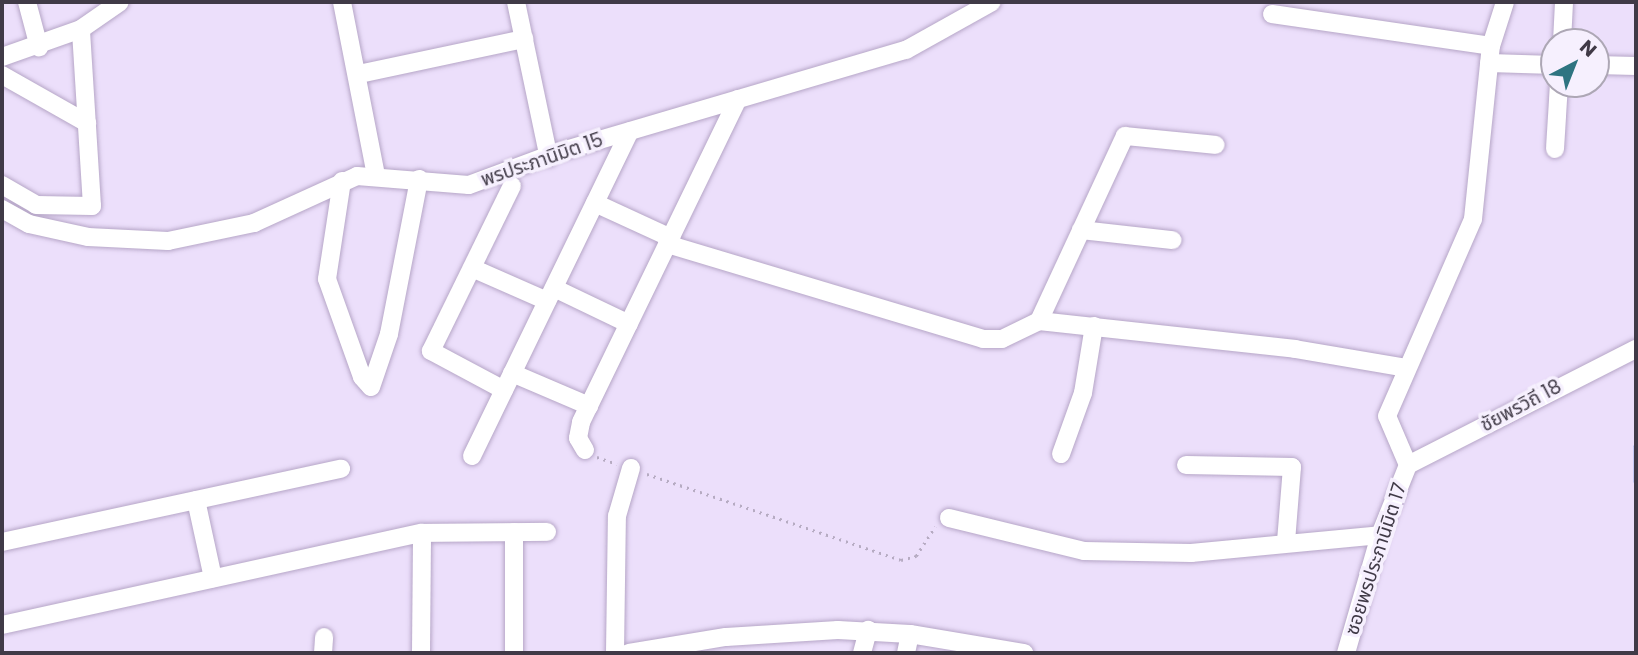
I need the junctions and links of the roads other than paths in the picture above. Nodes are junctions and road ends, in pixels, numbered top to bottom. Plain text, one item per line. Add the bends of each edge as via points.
1 (27, 2) edge
2 (342, 2) edge
3 (516, 2) edge
4 (992, 2) edge
5 (1505, 2) edge
6 (1564, 2) edge
7 (114, 4) edge
8 (1272, 14) dead end
9 (1563, 28) edge
10 (81, 30) junction
11 (524, 39) junction
12 (39, 47) junction
13 (1490, 54) junction
14 (2, 57) edge
15 (1540, 63) edge
16 (1610, 65) edge
17 (1636, 66) edge
18 (359, 74) junction
19 (2, 75) edge
20 (1558, 98) edge
21 (738, 99) junction
22 (87, 122) junction
23 (630, 131) junction
24 (1216, 145) dead end
25 (1555, 149) dead end
26 (550, 158) junction
27 (376, 175) junction
28 (419, 179) junction
29 (342, 181) junction
30 (2, 185) edge
31 (512, 186) dead end
32 (595, 203) junction
33 (2, 209) edge
34 (1081, 230) junction
35 (1172, 240) dead end
36 (669, 241) junction
37 (472, 268) junction
38 (550, 295) junction
39 (1039, 321) junction
40 (629, 324) junction
41 (1094, 326) junction
42 (1636, 349) edge
43 (1407, 368) junction
44 (512, 373) junction
45 (504, 390) junction
46 (589, 406) junction
47 (585, 450) road end
48 (1061, 454) dead end
49 (472, 456) dead end
50 (1186, 465) dead end
51 (1408, 465) junction
52 (341, 468) dead end
53 (631, 468) road end
54 (196, 500) junction
55 (949, 518) road end
56 (514, 531) junction
57 (547, 532) dead end
58 (422, 533) junction
59 (1380, 535) junction
60 (1286, 541) junction
61 (2, 542) edge
62 (213, 578) junction
63 (2, 625) edge
64 (868, 630) junction
65 (910, 634) junction
66 (421, 653) edge
67 (514, 653) edge
68 (615, 653) edge
69 (629, 653) edge
70 (862, 653) edge
71 (906, 653) edge
72 (1024, 653) edge
73 (1346, 653) edge

1 - 12 street
2 - 18 street
3 - 11 street
4 - 21 street, พรประภานิมิต 15 via 906,50
5 - 13 street
6 - 9 street
7 - 10 street
8 - 13 street
10 - 12 street
10 - 22 street
11 - 18 street
11 - 26 street
12 - 14 street
13 - 15 street
13 - 43 street via 1473,219
16 - 17 street
18 - 27 street
19 - 22 street
20 - 25 street
21 - 23 street, พรประภานิมิต 15
21 - 36 street
22 - 30 street via 92,206 36,205
23 - 26 street, พรประภานิมิต 15
23 - 32 street
24 - 34 street via 1125,136
26 - 28 street, พรประภานิมิต 15 via 469,185
27 - 28 street, พรประภานิมิต 15
27 - 29 street, พรประภานิมิต 15
28 - 29 street via 389,334 371,387 362,377 327,279
29 - 33 street, พรประภานิมิต 15 via 254,223 168,241 88,237 29,225
31 - 37 street
32 - 36 street
32 - 38 street
34 - 35 street
34 - 39 street
36 - 39 street via 983,339 1011,336
36 - 40 street
37 - 38 street
37 - 45 street via 431,351
38 - 40 street
38 - 44 street
39 - 41 street
40 - 46 street
41 - 43 street via 1295,349
41 - 48 street via 1085,383
42 - 51 street, ชัยพรวิถี 18
43 - 51 street via 1387,416
44 - 45 street
44 - 46 street
45 - 49 street
46 - 47 street via 578,435
50 - 60 street via 1292,467
51 - 59 street, ซอยพรประภานิมิต 17
52 - 54 street
53 - 68 street via 617,516
54 - 61 street
54 - 62 street
55 - 60 street via 1084,551 1191,553
56 - 57 street
56 - 58 street
56 - 67 street
58 - 62 street
58 - 66 street
59 - 60 street
59 - 73 street, ซอยพรประภานิมิต 17
62 - 63 street
64 - 65 street
64 - 69 street via 726,638
64 - 70 street
65 - 71 street
65 - 72 street

